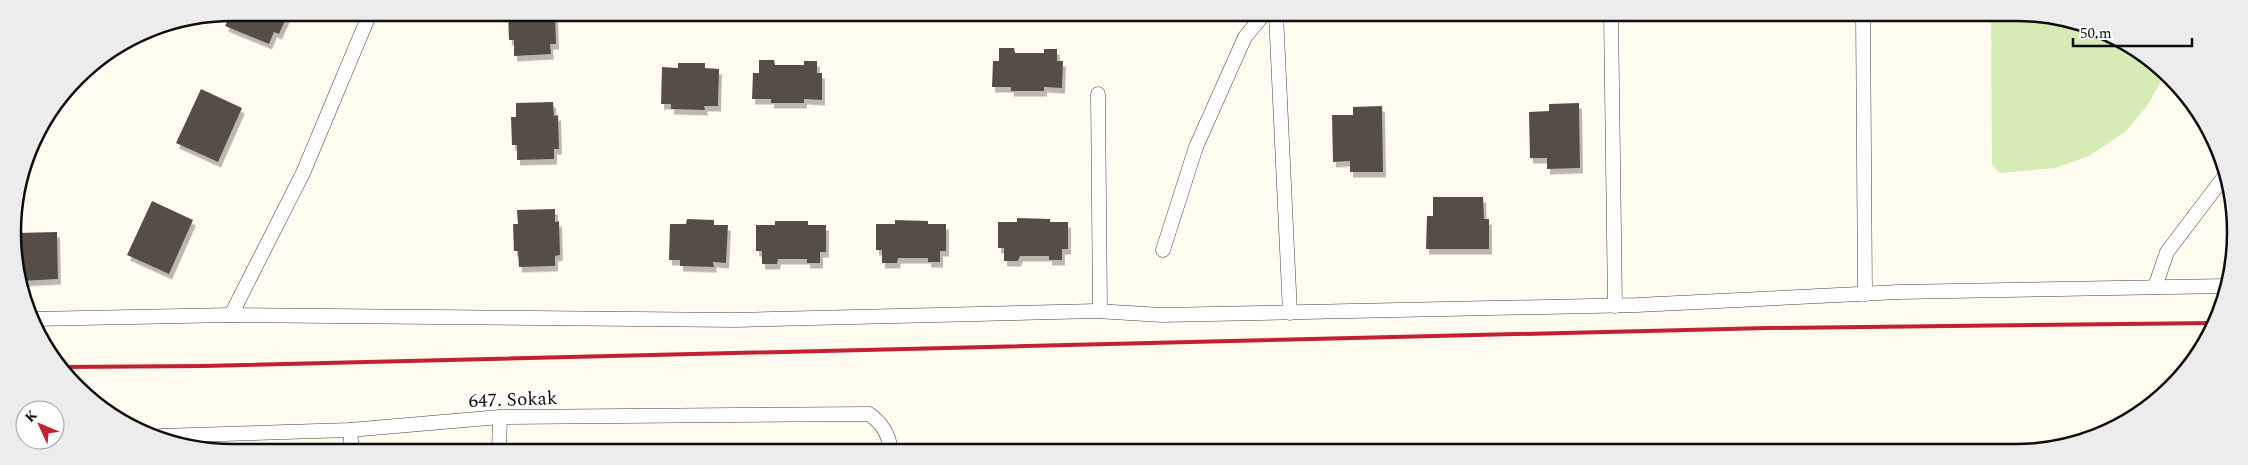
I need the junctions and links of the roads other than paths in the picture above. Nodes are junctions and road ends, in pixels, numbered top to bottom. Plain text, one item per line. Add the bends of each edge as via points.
1 (367, 21) edge
2 (1258, 21) edge
3 (1276, 21) edge
4 (1611, 21) edge
5 (1863, 21) edge
6 (1098, 94) dead end
7 (2221, 181) edge
8 (1163, 250) dead end
9 (2220, 286) edge
10 (2155, 287) junction
11 (1866, 294) junction
12 (1615, 306) junction
13 (1100, 312) junction
14 (1290, 313) junction
15 (231, 315) junction
16 (40, 319) edge
17 (500, 417) junction
18 (350, 430) junction
19 (173, 436) edge
20 (351, 444) edge
21 (499, 444) edge
22 (891, 444) edge

1 - 15 street via 303,173
2 - 8 street via 1245,37 1196,147
3 - 14 street
4 - 12 street
5 - 11 street
6 - 13 street
7 - 10 street via 2167,252
9 - 10 street
10 - 11 street
11 - 12 street
12 - 14 street
13 - 14 street via 1162,315
13 - 15 street via 734,320
15 - 16 street
17 - 18 street, 647. Sokak
17 - 21 street
17 - 22 street, 647. Sokak via 869,414 881,422
18 - 19 street, 647. Sokak
18 - 20 street

